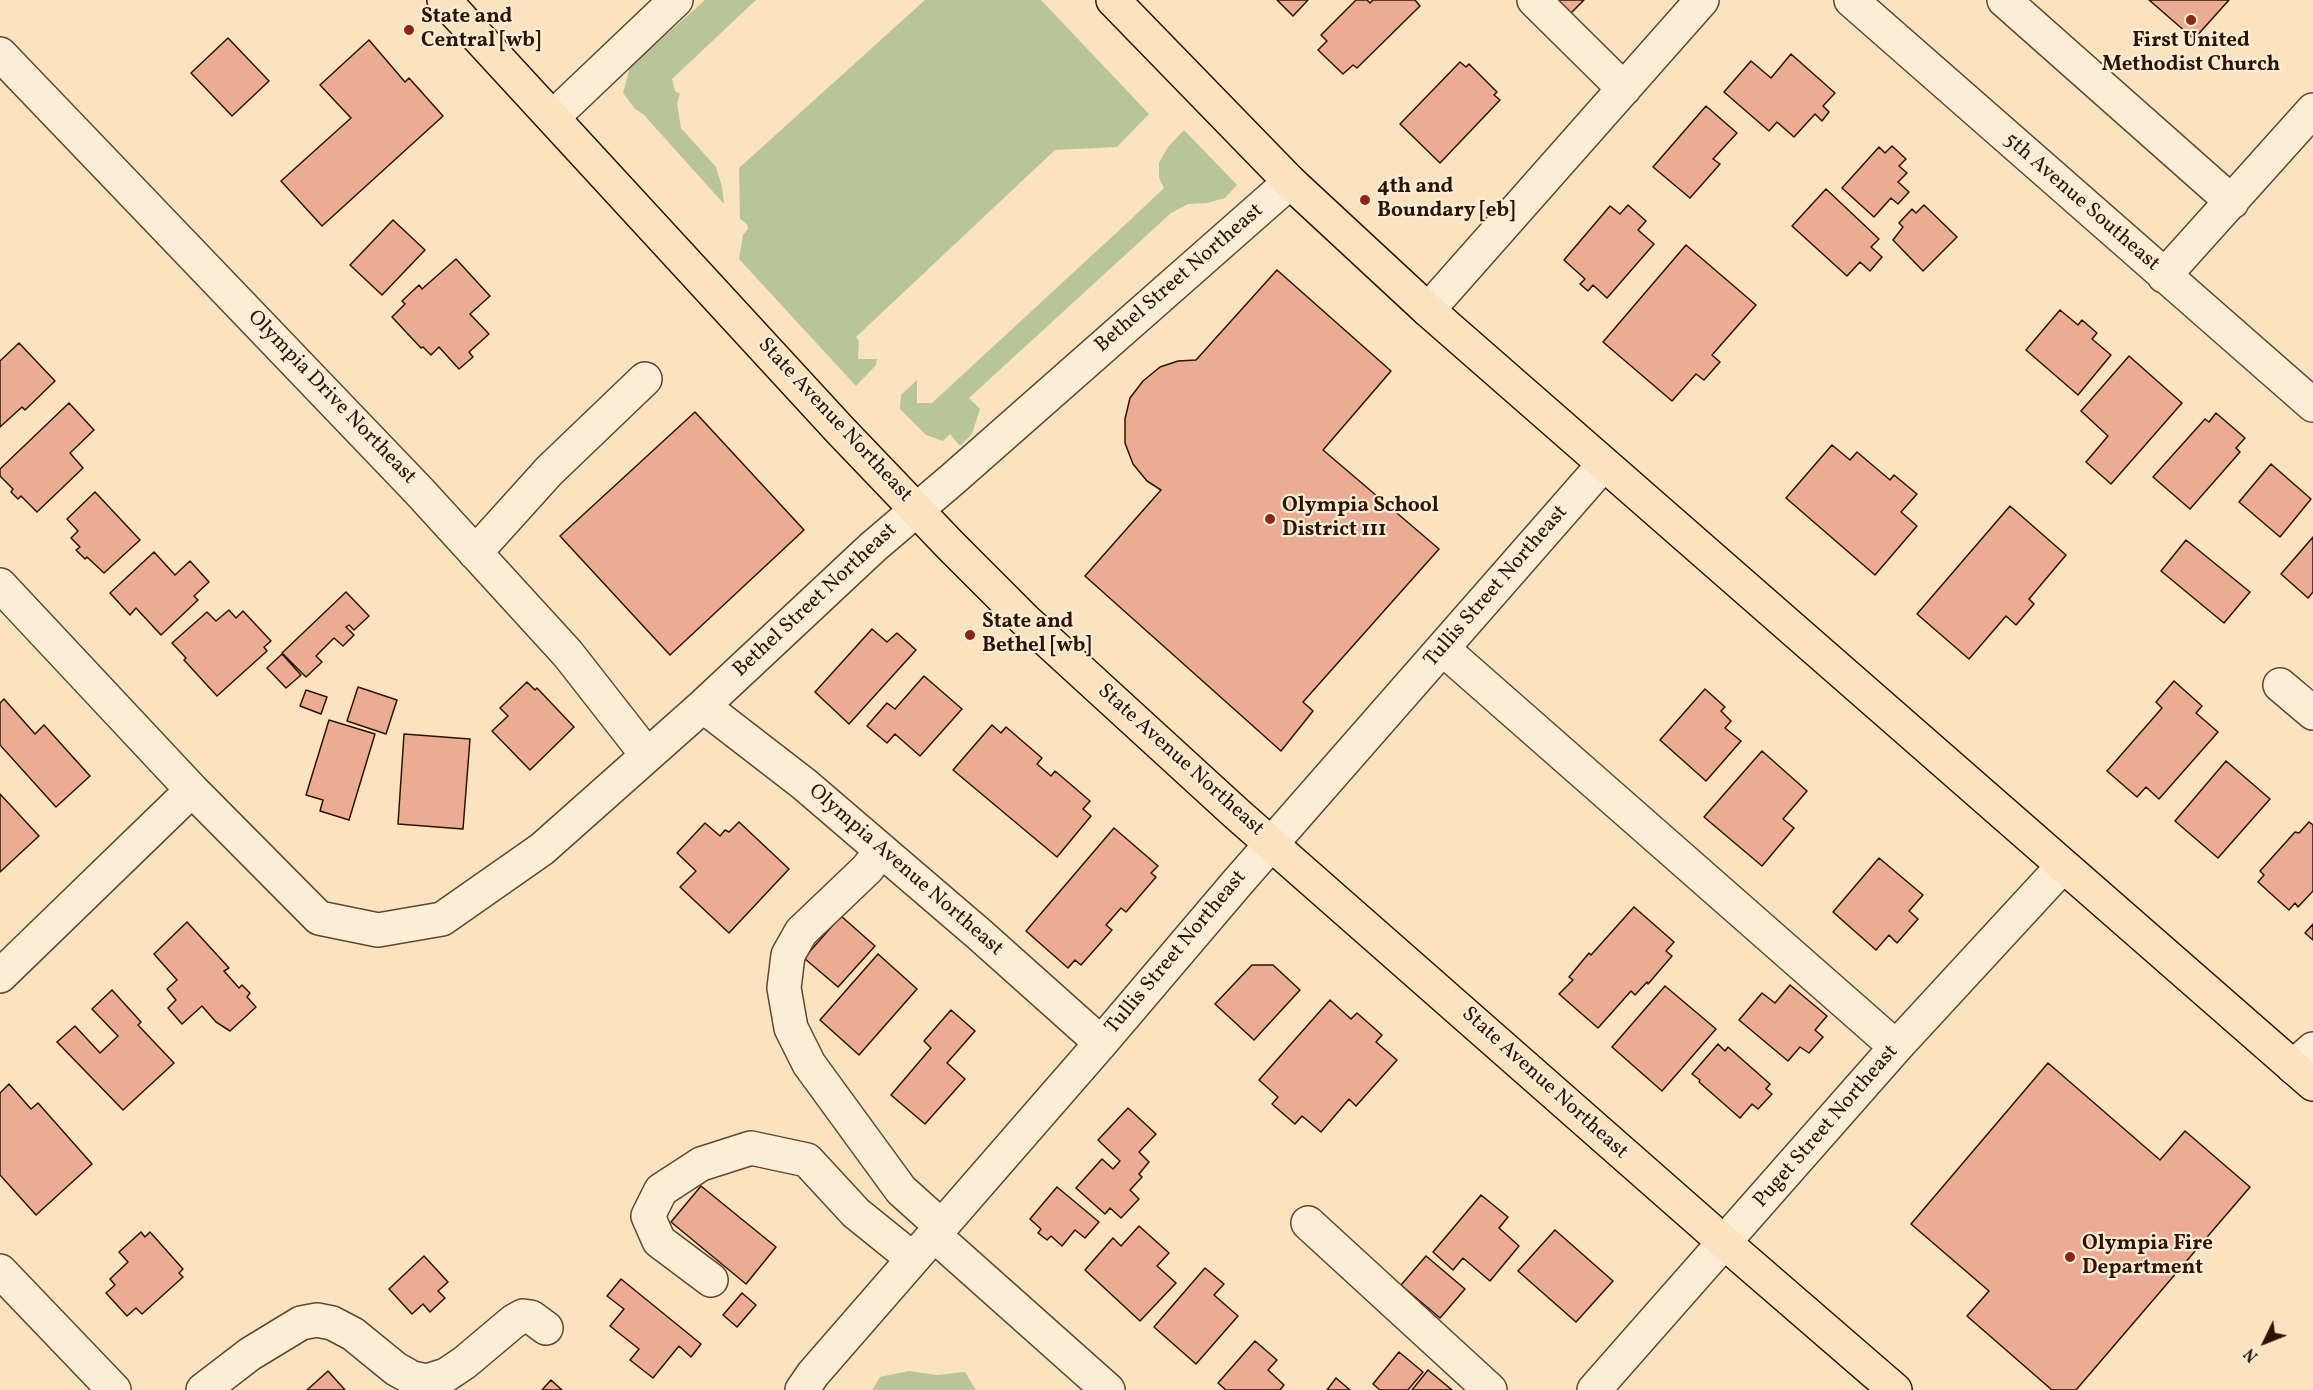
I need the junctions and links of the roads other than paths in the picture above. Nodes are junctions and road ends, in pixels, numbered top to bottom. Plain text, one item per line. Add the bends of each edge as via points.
1 (444, 0) edge
2 (676, 0) edge
3 (1113, 0) edge
4 (1534, 0) edge
5 (1702, 0) edge
6 (1851, 0) edge
7 (2004, 0) edge
8 (0, 54) edge
9 (1624, 89) junction
10 (2313, 110) edge
11 (553, 117) junction
12 (1290, 182) junction
13 (2232, 202) junction
14 (2164, 276) junction
15 (1428, 310) junction
16 (645, 379) dead end
17 (2313, 405) edge
18 (1603, 465) junction
19 (916, 509) junction
20 (475, 553) junction
21 (0, 585) edge
22 (1443, 649) junction
23 (2280, 685) dead end
24 (703, 706) junction
25 (2313, 713) edge
26 (647, 755) junction
27 (192, 790) junction
28 (1272, 844) junction
29 (881, 851) junction
30 (2063, 866) junction
31 (0, 976) edge
32 (1101, 1043) junction
33 (1896, 1047) junction
34 (2306, 1066) edge
35 (1308, 1223) dead end
36 (929, 1240) junction
37 (1725, 1243) junction
38 (0, 1270) edge
39 (711, 1280) dead end
40 (546, 1328) dead end
41 (114, 1390) edge
42 (203, 1390) edge
43 (802, 1390) edge
44 (1108, 1390) edge
45 (1490, 1390) edge
46 (1594, 1390) edge
47 (1895, 1390) edge

1 - 11 main road, State Avenue Northeast
2 - 11 street
3 - 12 main road
4 - 9 street
5 - 9 street
6 - 14 street, 5th Avenue Southeast
7 - 13 street
8 - 20 street, Olympia Drive Northeast
9 - 15 street
10 - 13 street
11 - 19 main road, State Avenue Northeast
12 - 15 main road
12 - 19 street, Bethel Street Northeast
13 - 14 street
14 - 17 street, 5th Avenue Southeast
15 - 18 main road
16 - 20 street via 549,471
18 - 22 street, Tullis Street Northeast
18 - 30 main road
19 - 24 street, Bethel Street Northeast
19 - 28 main road, State Avenue Northeast via 1025,620
20 - 26 street, Olympia Drive Northeast via 568,654
21 - 27 street, Bethel Street Northeast
22 - 28 street, Tullis Street Northeast
22 - 33 street
23 - 25 street
24 - 26 street, Bethel Street Northeast
24 - 29 street, Olympia Avenue Northeast via 804,784
26 - 27 street, Bethel Street Northeast via 542,849 442,919 378,930 319,918
27 - 31 street
28 - 32 street, Tullis Street Northeast
28 - 37 main road, State Avenue Northeast
29 - 32 street, Olympia Avenue Northeast
29 - 36 street via 801,932 788,956 784,988 791,1028 809,1064 901,1190
30 - 33 street, Puget Street Northeast
30 - 34 main road
32 - 36 street, Tullis Street Northeast
33 - 37 street, Puget Street Northeast
35 - 45 street
36 - 39 street via 856,1213 807,1160 751,1148 701,1164 661,1190 648,1216 659,1241
36 - 43 street, Tullis Street Northeast
36 - 44 street
37 - 46 street, Puget Street Northeast
37 - 47 main road, State Avenue Northeast
38 - 41 street
40 - 42 street via 523,1316 464,1363 427,1381 396,1369 353,1334 316,1320 301,1323 250,1354

